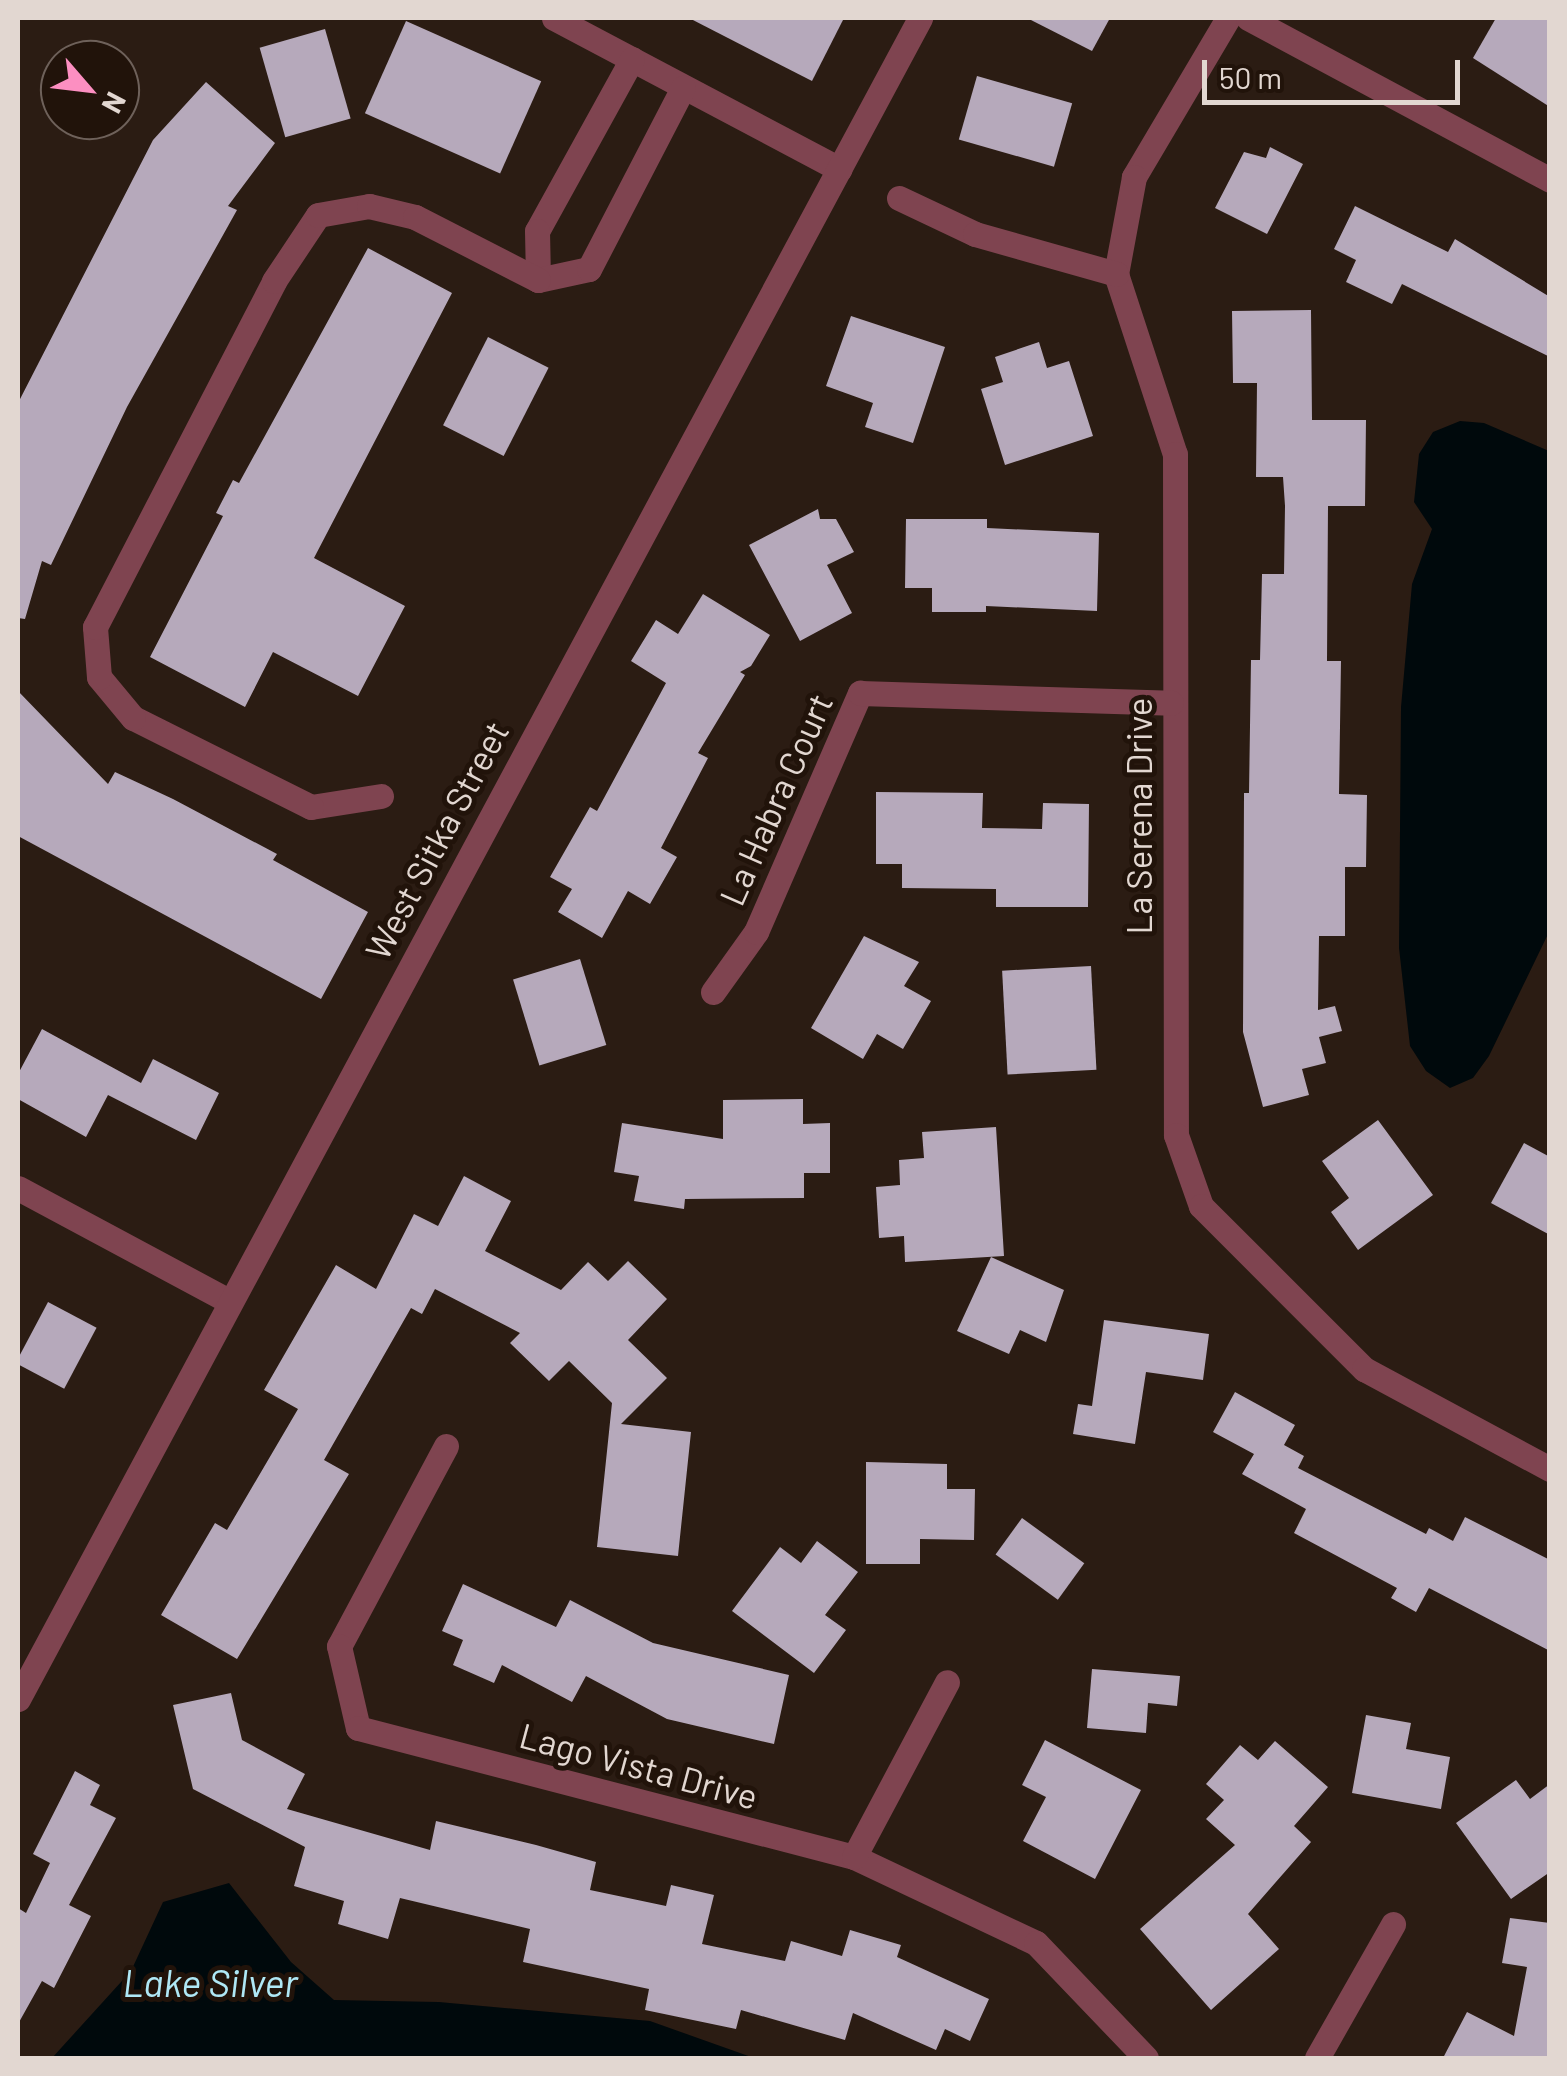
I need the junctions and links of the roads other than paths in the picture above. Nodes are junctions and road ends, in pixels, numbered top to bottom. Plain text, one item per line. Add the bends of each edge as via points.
1 (554, 18) edge
2 (920, 18) edge
3 (1228, 18) edge
4 (1248, 18) edge
5 (632, 59) junction
6 (683, 88) junction
7 (839, 169) junction
8 (1550, 180) edge
9 (900, 198) dead end
10 (1116, 274) junction
11 (538, 280) junction
12 (1171, 704) junction
13 (381, 796) dead end
14 (713, 992) dead end
15 (18, 1188) edge
16 (227, 1300) junction
17 (446, 1446) dead end
18 (1550, 1468) edge
19 (947, 1682) dead end
20 (18, 1699) edge
21 (854, 1857) junction
22 (1393, 1924) dead end
23 (1146, 2058) edge
24 (1317, 2058) edge

1 - 5 street
2 - 7 street, West Sitka Street
3 - 10 street, La Serena Drive via 1134,177
4 - 8 street
5 - 6 street
5 - 11 street via 537,231
6 - 7 street
6 - 11 street via 589,269
7 - 16 street, West Sitka Street
9 - 10 street via 975,234
10 - 12 street, La Serena Drive via 1175,454
11 - 13 street via 415,216 368,206 318,215 274,280 95,627 98,677 132,718 311,807
12 - 14 street, La Habra Court via 860,693 756,932
12 - 18 street, La Serena Drive via 1176,1135 1201,1206 1364,1369
15 - 16 street
16 - 20 street, West Sitka Street
17 - 21 street, Lago Vista Drive via 339,1646 358,1728
19 - 21 street
21 - 23 street, Lago Vista Drive via 1036,1943
22 - 24 street

